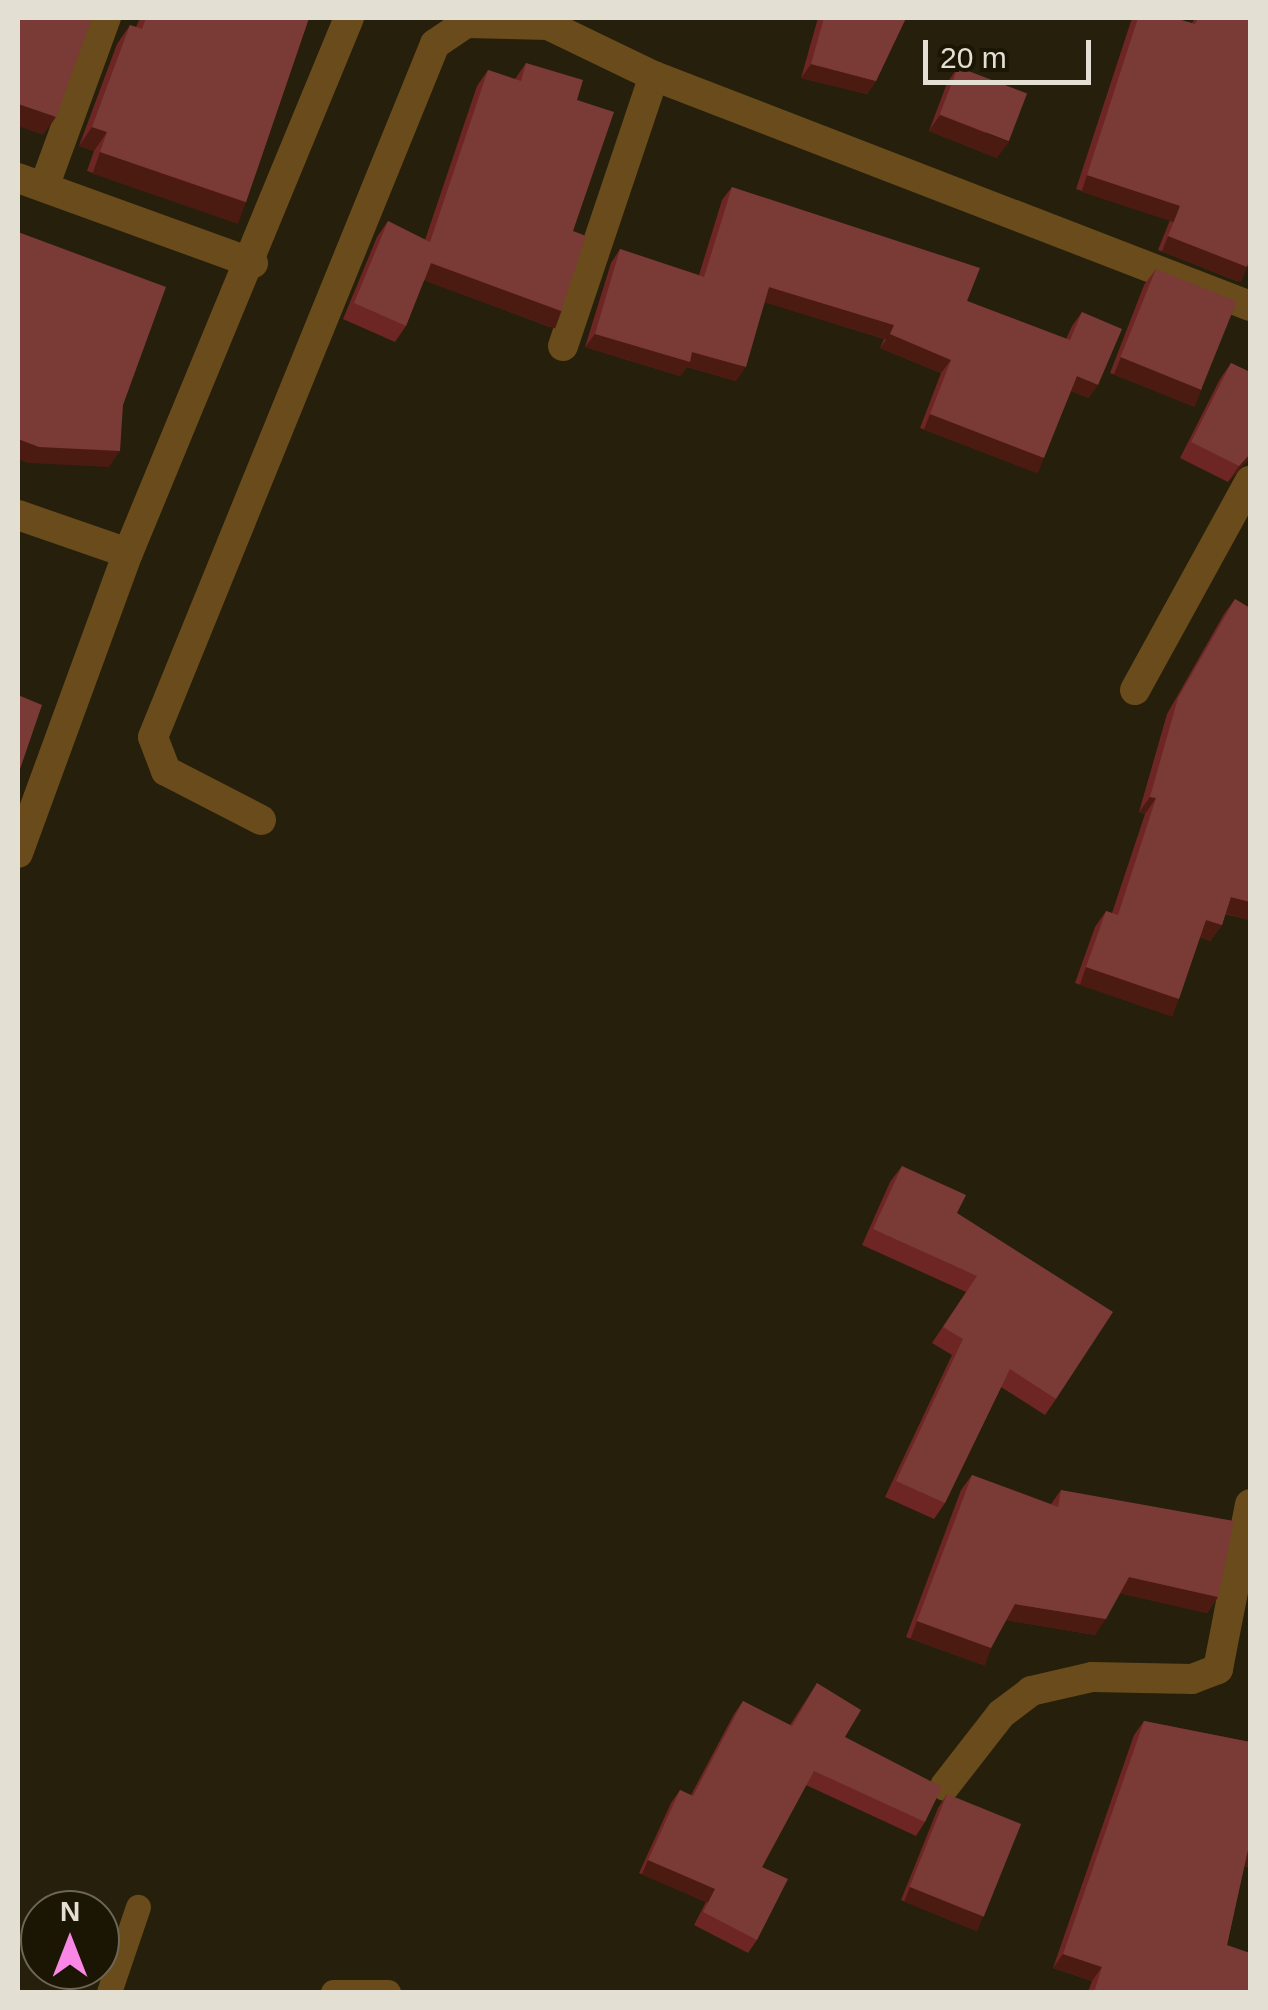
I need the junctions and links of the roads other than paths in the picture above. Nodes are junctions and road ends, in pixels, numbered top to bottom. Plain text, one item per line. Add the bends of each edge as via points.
1 (106, 18) edge
2 (349, 18) edge
3 (654, 76) junction
4 (30, 183) edge
5 (253, 263) junction
6 (1250, 306) edge
7 (563, 346) dead end
8 (1250, 481) edge
9 (18, 515) edge
10 (128, 553) junction
11 (1135, 690) dead end
12 (261, 820) dead end
13 (18, 853) edge
14 (1250, 1504) edge
15 (945, 1786) edge
16 (138, 1907) dead end
17 (109, 1992) edge
18 (333, 1992) edge
19 (388, 1992) edge

1 - 4 street
2 - 5 street
3 - 6 street
3 - 7 street
3 - 12 street via 548,26 466,23 435,44 154,737 166,772
4 - 5 street
5 - 10 street
8 - 11 street
9 - 10 street
10 - 13 street
14 - 15 street via 1218,1669 1192,1679 1092,1678 1031,1692 1001,1714
16 - 17 lane
18 - 19 lane

